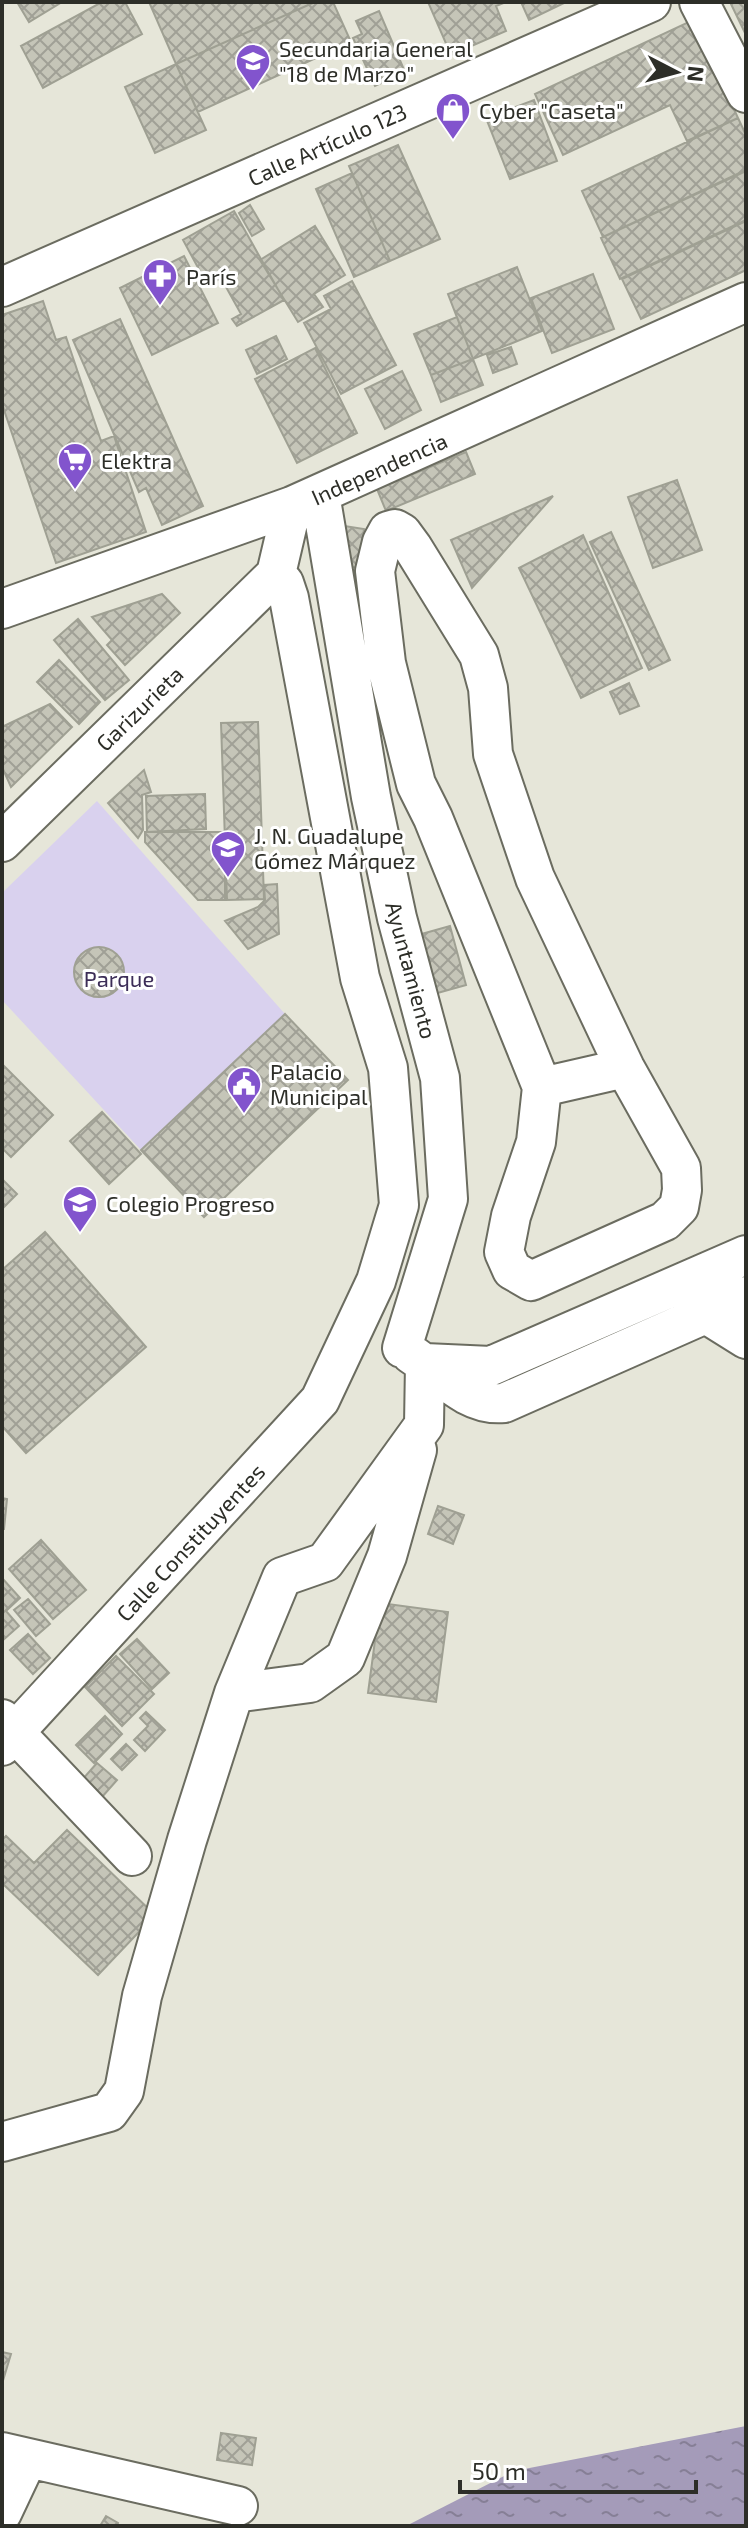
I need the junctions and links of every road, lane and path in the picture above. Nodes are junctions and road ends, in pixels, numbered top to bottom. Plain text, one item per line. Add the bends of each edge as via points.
1 (651, 2) edge
2 (699, 2) edge
3 (746, 93) edge
4 (2, 287) edge
5 (746, 302) edge
6 (365, 474) junction
7 (306, 500) junction
8 (388, 531) junction
9 (276, 574) junction
10 (2, 609) edge
11 (416, 784) junction
12 (371, 797) junction
13 (2, 842) edge
14 (625, 1068) junction
15 (542, 1087) junction
16 (746, 1255) edge
17 (746, 1296) edge
18 (695, 1299) junction
19 (356, 1324) junction
20 (746, 1339) edge
21 (413, 1356) junction
22 (424, 1425) junction
23 (234, 1693) junction
24 (6, 1732) edge
25 (132, 1856) dead end
26 (2, 2142) edge
27 (15, 2456) edge
28 (238, 2506) dead end
29 (2, 2513) edge

1 - 4 street, Calle Artículo 123
2 - 3 street
5 - 6 street, Independencia
6 - 7 street, Independencia
6 - 8 street
7 - 9 street
7 - 10 street, Independencia
7 - 12 street, Ayuntamiento
8 - 11 street via 375,571 377,602
8 - 14 street via 402,533 479,655 488,688 493,754 535,878
9 - 13 street, Garizurieta
9 - 19 street via 289,598 360,978 388,1068 392,1102 399,1205 376,1281
11 - 12 street
11 - 15 street
12 - 21 street, Ayuntamiento via 440,1078 448,1199
14 - 15 street
14 - 15 street via 681,1168 679,1207 665,1221 531,1281 512,1270 504,1252 536,1142
16 - 18 street
17 - 18 street
18 - 20 street
18 - 21 street via 491,1366
19 - 21 street
19 - 24 street, Calle Constituyentes via 320,1400
21 - 22 street, Ayuntamiento
22 - 23 street via 325,1562 282,1577
22 - 23 street, Ayuntamiento via 387,1556 345,1658 310,1683
23 - 26 street via 142,1996 124,2091 109,2112
24 - 25 street
27 - 28 street
27 - 29 street

